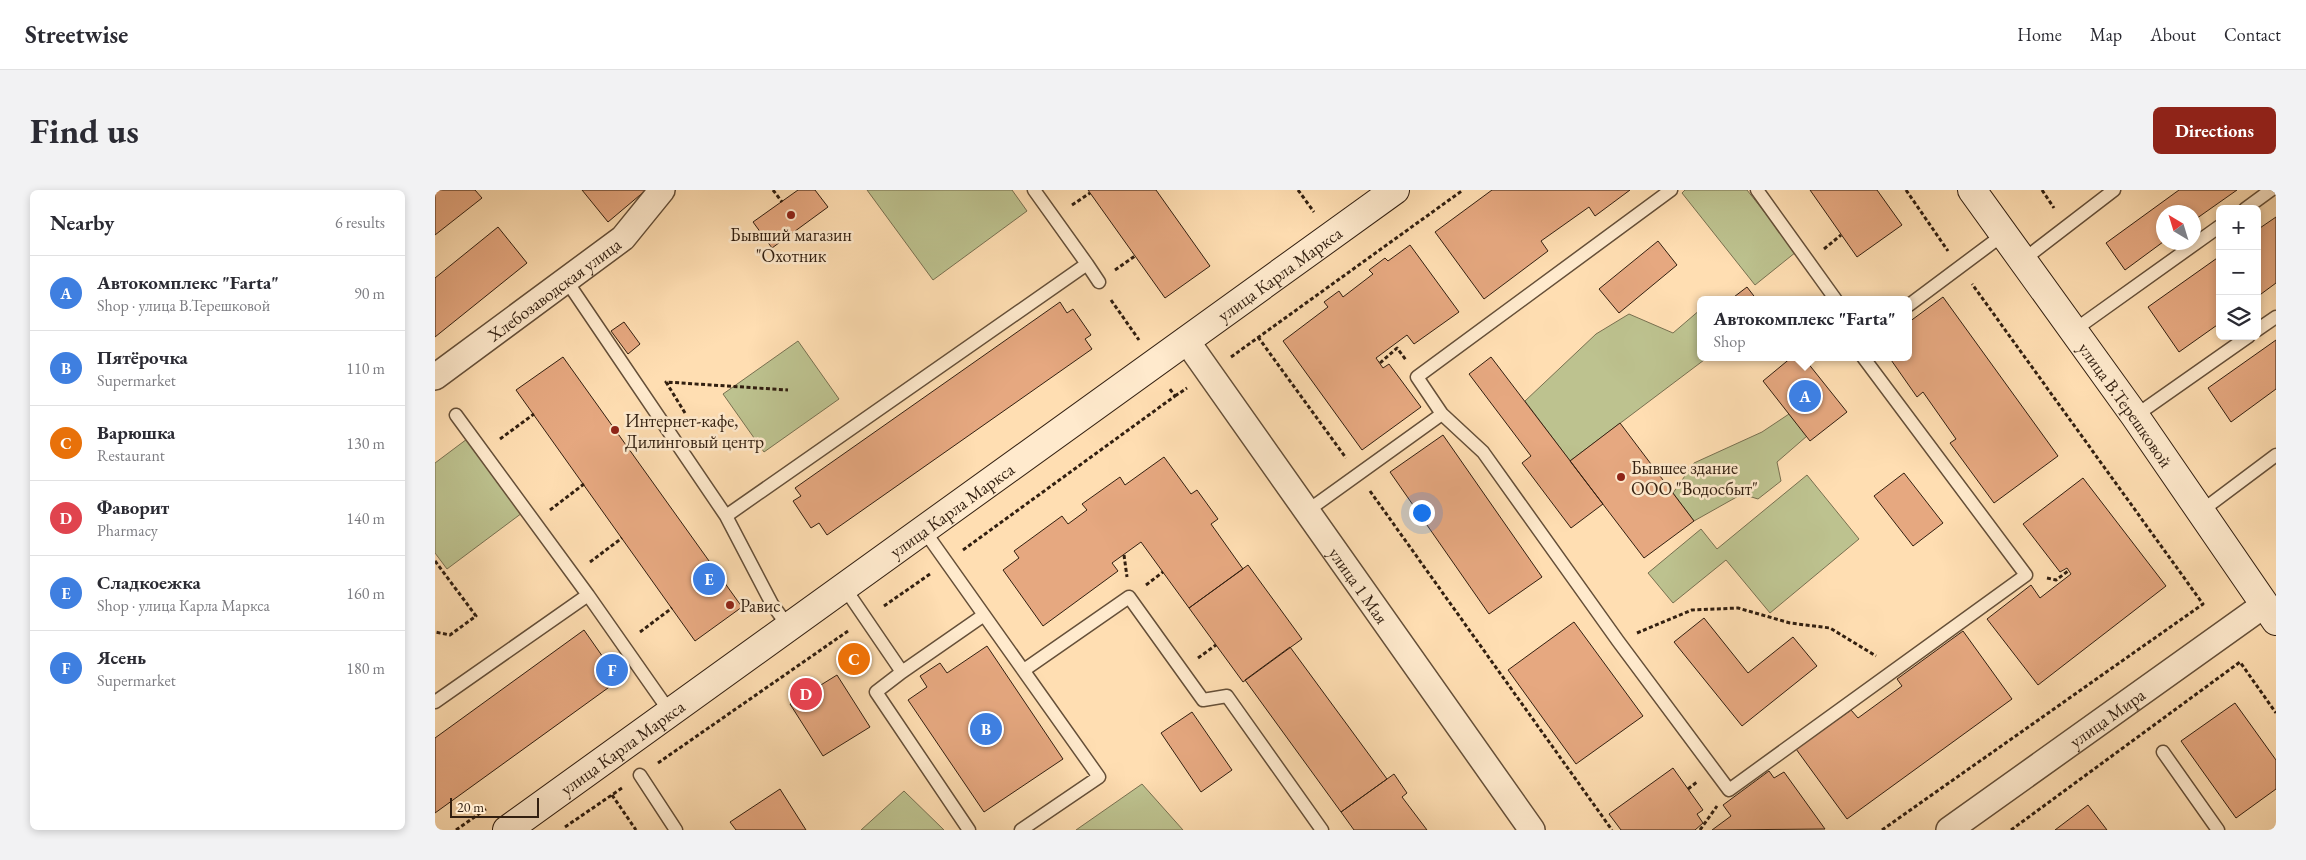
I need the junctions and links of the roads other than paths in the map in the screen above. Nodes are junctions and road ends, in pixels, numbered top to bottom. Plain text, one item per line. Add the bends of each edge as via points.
1 (662, 190) edge
2 (1034, 190) edge
3 (1395, 190) edge
4 (1671, 190) edge
5 (1757, 190) edge
6 (1973, 190) edge
7 (2114, 190) edge
8 (2271, 190) edge
9 (2250, 205) edge
10 (2216, 229) edge
11 (2004, 234) junction
12 (2023, 260) junction
13 (1087, 264) junction
14 (566, 280) junction
15 (1099, 282) road end
16 (1833, 296) edge
17 (1912, 303) edge
18 (2276, 317) edge
19 (2261, 327) edge
20 (2073, 331) junction
21 (1186, 340) junction
22 (2243, 340) edge
23 (1866, 361) edge
24 (435, 377) edge
25 (1442, 414) junction
26 (456, 415) dead end
27 (2135, 416) junction
28 (2276, 455) edge
29 (1307, 511) junction
30 (2200, 512) junction
31 (726, 516) junction
32 (923, 529) junction
33 (844, 587) junction
34 (588, 595) junction
35 (2270, 613) edge
36 (984, 615) junction
37 (789, 626) junction
38 (1024, 670) junction
39 (902, 672) junction
40 (435, 702) edge
41 (670, 712) junction
42 (2163, 752) dead end
43 (640, 775) road end
44 (507, 830) edge
45 (676, 830) edge
46 (969, 830) edge
47 (1021, 830) edge
48 (1322, 830) edge
49 (1532, 830) edge
50 (1949, 830) edge
51 (2218, 830) edge

1 - 14 street, Хлебозаводская улица via 623,238
2 - 13 lane
3 - 21 main road, улица Карла Маркса
4 - 25 lane via 1417,378
5 - 16 lane
6 - 11 main road, улица В.Терешковой
7 - 12 lane
8 - 9 lane
10 - 20 lane
11 - 12 main road, улица В.Терешковой
11 - 17 lane
12 - 20 main road, улица В.Терешковой
13 - 15 lane
13 - 31 lane
14 - 24 street, Хлебозаводская улица
14 - 31 lane
18 - 19 lane
20 - 27 main road, улица В.Терешковой
21 - 29 street, улица 1 Мая
21 - 32 main road, улица Карла Маркса
22 - 27 lane
23 - 25 lane via 2026,575 1729,790 1483,452
25 - 29 lane
26 - 34 lane
27 - 30 main road, улица В.Терешковой
28 - 30 lane
29 - 49 street, улица 1 Мая
30 - 35 main road, улица В.Терешковой
31 - 37 lane via 772,604
32 - 33 main road, улица Карла Маркса
32 - 36 lane
33 - 37 main road, улица Карла Маркса
33 - 39 lane
34 - 40 lane
34 - 41 lane
35 - 50 street, улица Мира
36 - 38 lane
36 - 39 lane
37 - 41 main road, улица Карла Маркса
38 - 47 lane via 1099,776
38 - 48 lane via 1129,597 1203,700 1227,696
39 - 46 lane via 876,692
41 - 44 main road, улица Карла Маркса
42 - 51 lane
43 - 45 lane

